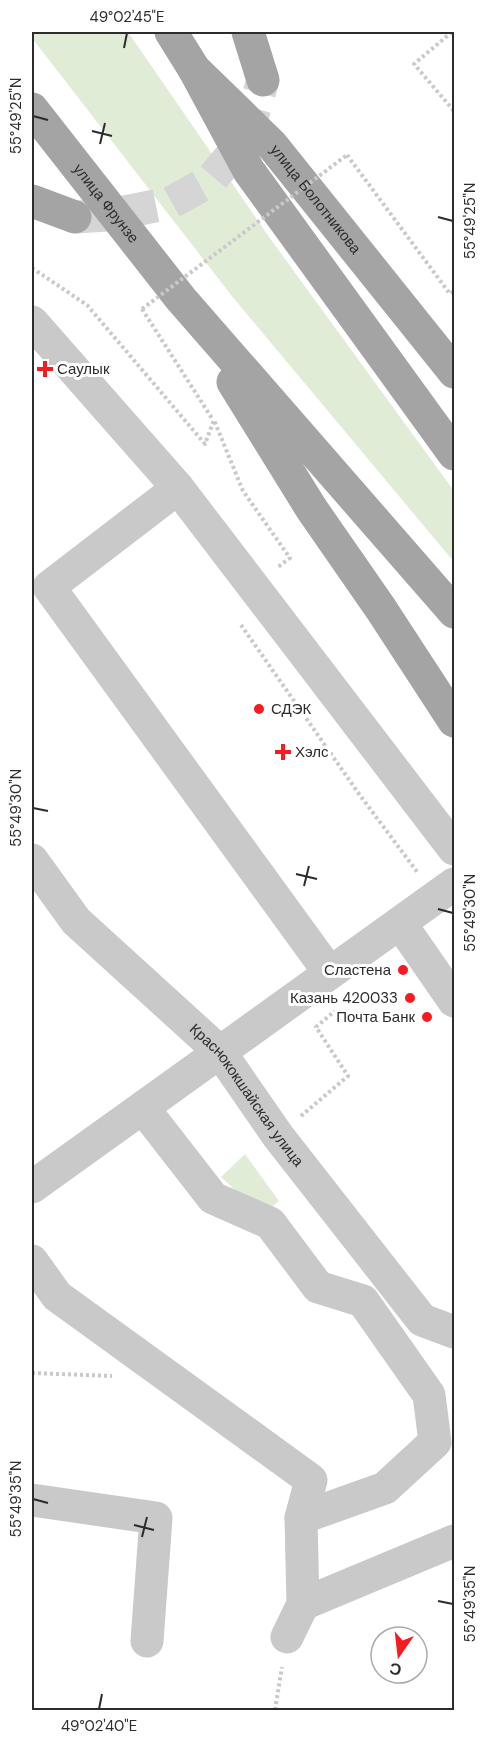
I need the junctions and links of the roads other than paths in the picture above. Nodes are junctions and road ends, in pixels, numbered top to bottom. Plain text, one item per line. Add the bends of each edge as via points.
1 (171, 32) edge
2 (248, 32) edge
3 (195, 69) junction
4 (263, 80) tunnel mouth
5 (32, 109) edge
6 (32, 201) edge
7 (75, 218) tunnel mouth
8 (181, 298) junction
9 (32, 322) edge
10 (454, 372) edge
11 (454, 454) edge
12 (178, 488) junction
13 (454, 612) edge
14 (454, 721) edge
15 (454, 849) edge
16 (32, 860) edge
17 (445, 891) edge
18 (400, 923) junction
19 (330, 972) junction
20 (454, 1001) edge
21 (220, 1052) junction
22 (143, 1108) junction
23 (32, 1188) edge
24 (32, 1261) edge
25 (454, 1332) edge
26 (32, 1500) edge
27 (301, 1518) junction
28 (454, 1541) edge
29 (303, 1604) junction
30 (287, 1637) road end
31 (147, 1641) dead end

1 - 3 main road, улица Болотникова
2 - 4 main road
3 - 10 main road, улица Болотникова via 272,145
3 - 11 main road via 249,171
5 - 8 main road, улица Фрунзе
6 - 7 main road
8 - 13 main road
8 - 14 main road via 311,508
9 - 12 street
12 - 15 street
12 - 19 street via 49,587
16 - 21 street, Краснококшайская улица via 76,921
17 - 18 street
18 - 19 street
18 - 20 street
19 - 21 street
21 - 22 street
21 - 25 street, Краснококшайская улица via 278,1136 422,1320
22 - 23 street
22 - 27 street via 213,1198 270,1223 318,1287 363,1301 429,1395 435,1442 386,1488
24 - 27 street via 57,1296 311,1480
26 - 31 street via 156,1518
27 - 29 street
28 - 29 street
29 - 30 street

